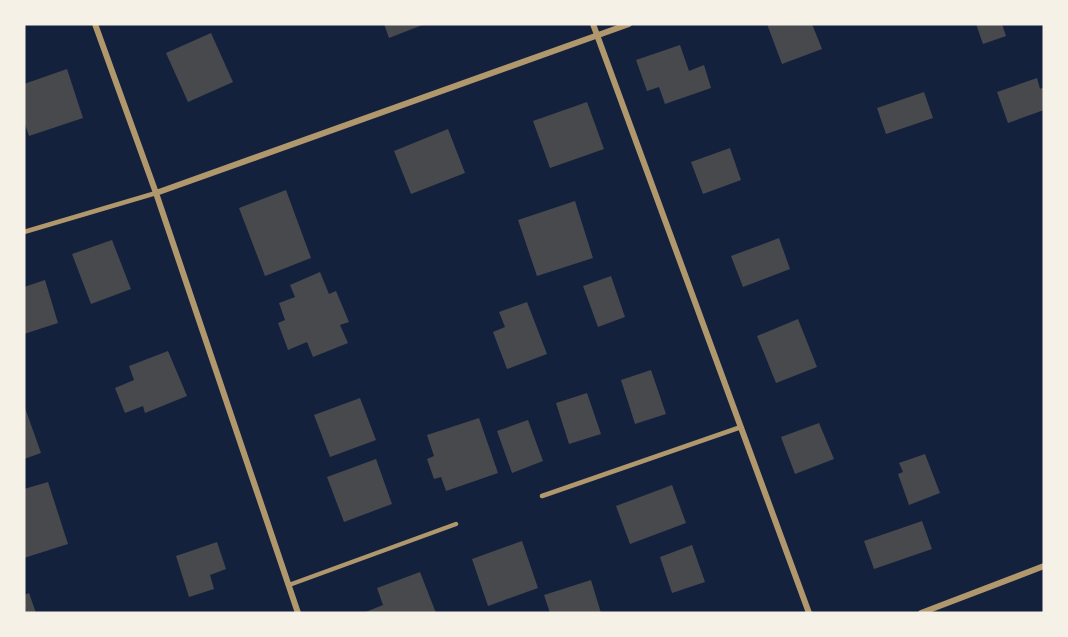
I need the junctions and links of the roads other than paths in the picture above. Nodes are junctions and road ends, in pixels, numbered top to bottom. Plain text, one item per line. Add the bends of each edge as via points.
1 (95, 24) edge
2 (593, 24) edge
3 (629, 24) edge
4 (597, 36) junction
5 (156, 193) junction
6 (24, 232) edge
7 (741, 427) junction
8 (542, 496) dead end
9 (456, 524) dead end
10 (1044, 566) edge
11 (289, 585) junction
12 (298, 613) edge
13 (809, 613) edge
14 (921, 613) edge

1 - 5 street
2 - 4 street
3 - 4 street
4 - 5 street
4 - 7 street
5 - 6 lane
5 - 11 street
7 - 8 lane
7 - 13 street
9 - 11 lane
10 - 14 street
11 - 12 street

